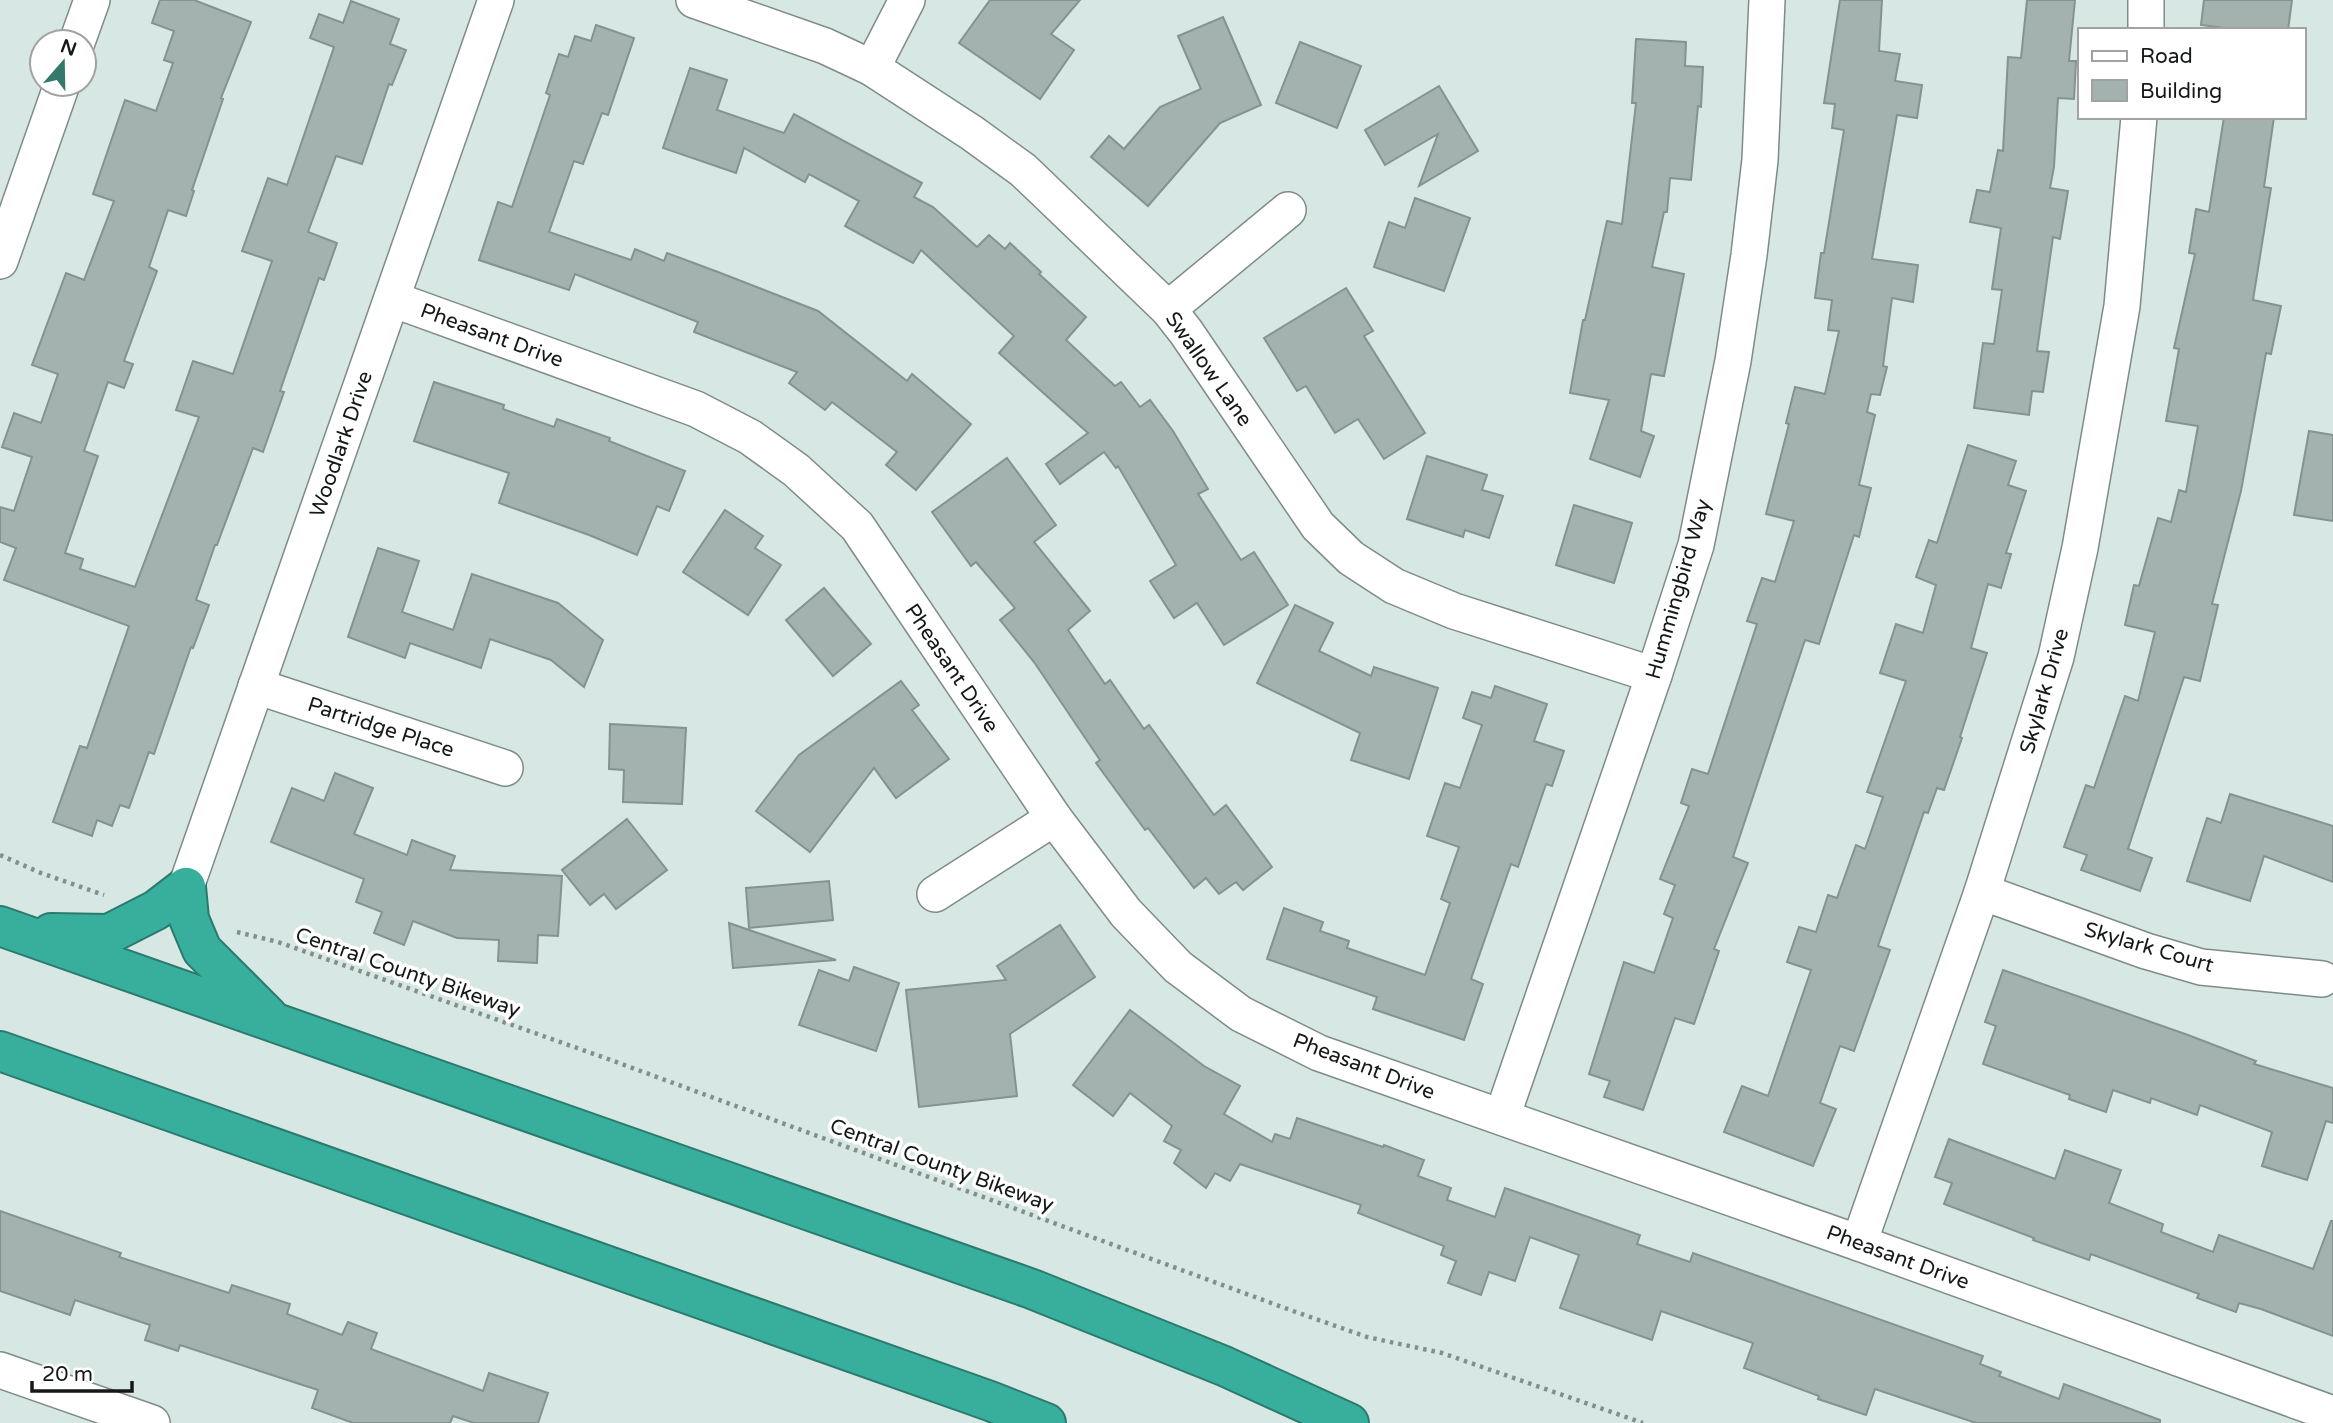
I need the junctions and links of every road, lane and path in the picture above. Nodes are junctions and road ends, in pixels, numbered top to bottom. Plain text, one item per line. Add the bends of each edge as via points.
1 (92, 0) edge
2 (496, 0) edge
3 (694, 0) edge
4 (907, 0) edge
5 (1767, 0) edge
6 (2146, 0) edge
7 (82, 28) edge
8 (2146, 28) edge
9 (872, 68) junction
10 (57, 98) edge
11 (2140, 119) edge
12 (1288, 210) dead end
13 (0, 261) edge
14 (392, 299) junction
15 (1168, 309) junction
16 (1654, 675) junction
17 (256, 686) junction
18 (505, 768) dead end
19 (1054, 818) junction
20 (0, 855) edge
21 (186, 887) junction
22 (1982, 892) junction
23 (935, 894) dead end
24 (113, 898) dead end
25 (11, 929) edge
26 (231, 931) dead end
27 (2322, 979) dead end
28 (274, 1022) junction
29 (0, 1051) edge
30 (1502, 1117) junction
31 (1858, 1242) junction
32 (0, 1370) edge
33 (74, 1410) edge
34 (2333, 1414) edge
35 (152, 1423) edge
36 (1046, 1423) edge
37 (1349, 1423) edge
38 (1643, 1423) edge

1 - 7 street
2 - 14 street, Woodlark Drive
3 - 9 street, Swallow Lane via 825,46
4 - 9 street
5 - 16 street, Hummingbird Way via 1760,160 1732,362 1696,545
6 - 8 street
9 - 15 street, Swallow Lane via 1023,170
10 - 13 street
11 - 22 street, Skylark Drive via 2122,306 2080,548 2056,657
12 - 15 street
14 - 17 street, Woodlark Drive
14 - 19 street, Pheasant Drive via 696,409 750,437 796,470 857,526
15 - 16 street, Swallow Lane via 1318,526 1351,558 1394,586 1454,611
16 - 30 street, Hummingbird Way
17 - 18 street, Partridge Place
17 - 21 street, Woodlark Drive
19 - 23 street
19 - 30 street, Pheasant Drive via 1126,913 1178,967 1241,1014 1319,1053
20 - 24 path
21 - 25 highway via 156,910 109,934
21 - 28 highway via 189,919 202,950
22 - 27 street, Skylark Court via 2201,967
22 - 31 street, Skylark Drive
25 - 28 highway
26 - 38 path, Central County Bikeway via 278,943 608,1059 1367,1337 1442,1353
28 - 37 highway via 1032,1289 1224,1366
29 - 36 highway
30 - 31 street, Pheasant Drive
31 - 34 street, Pheasant Drive
32 - 33 street
33 - 35 street

